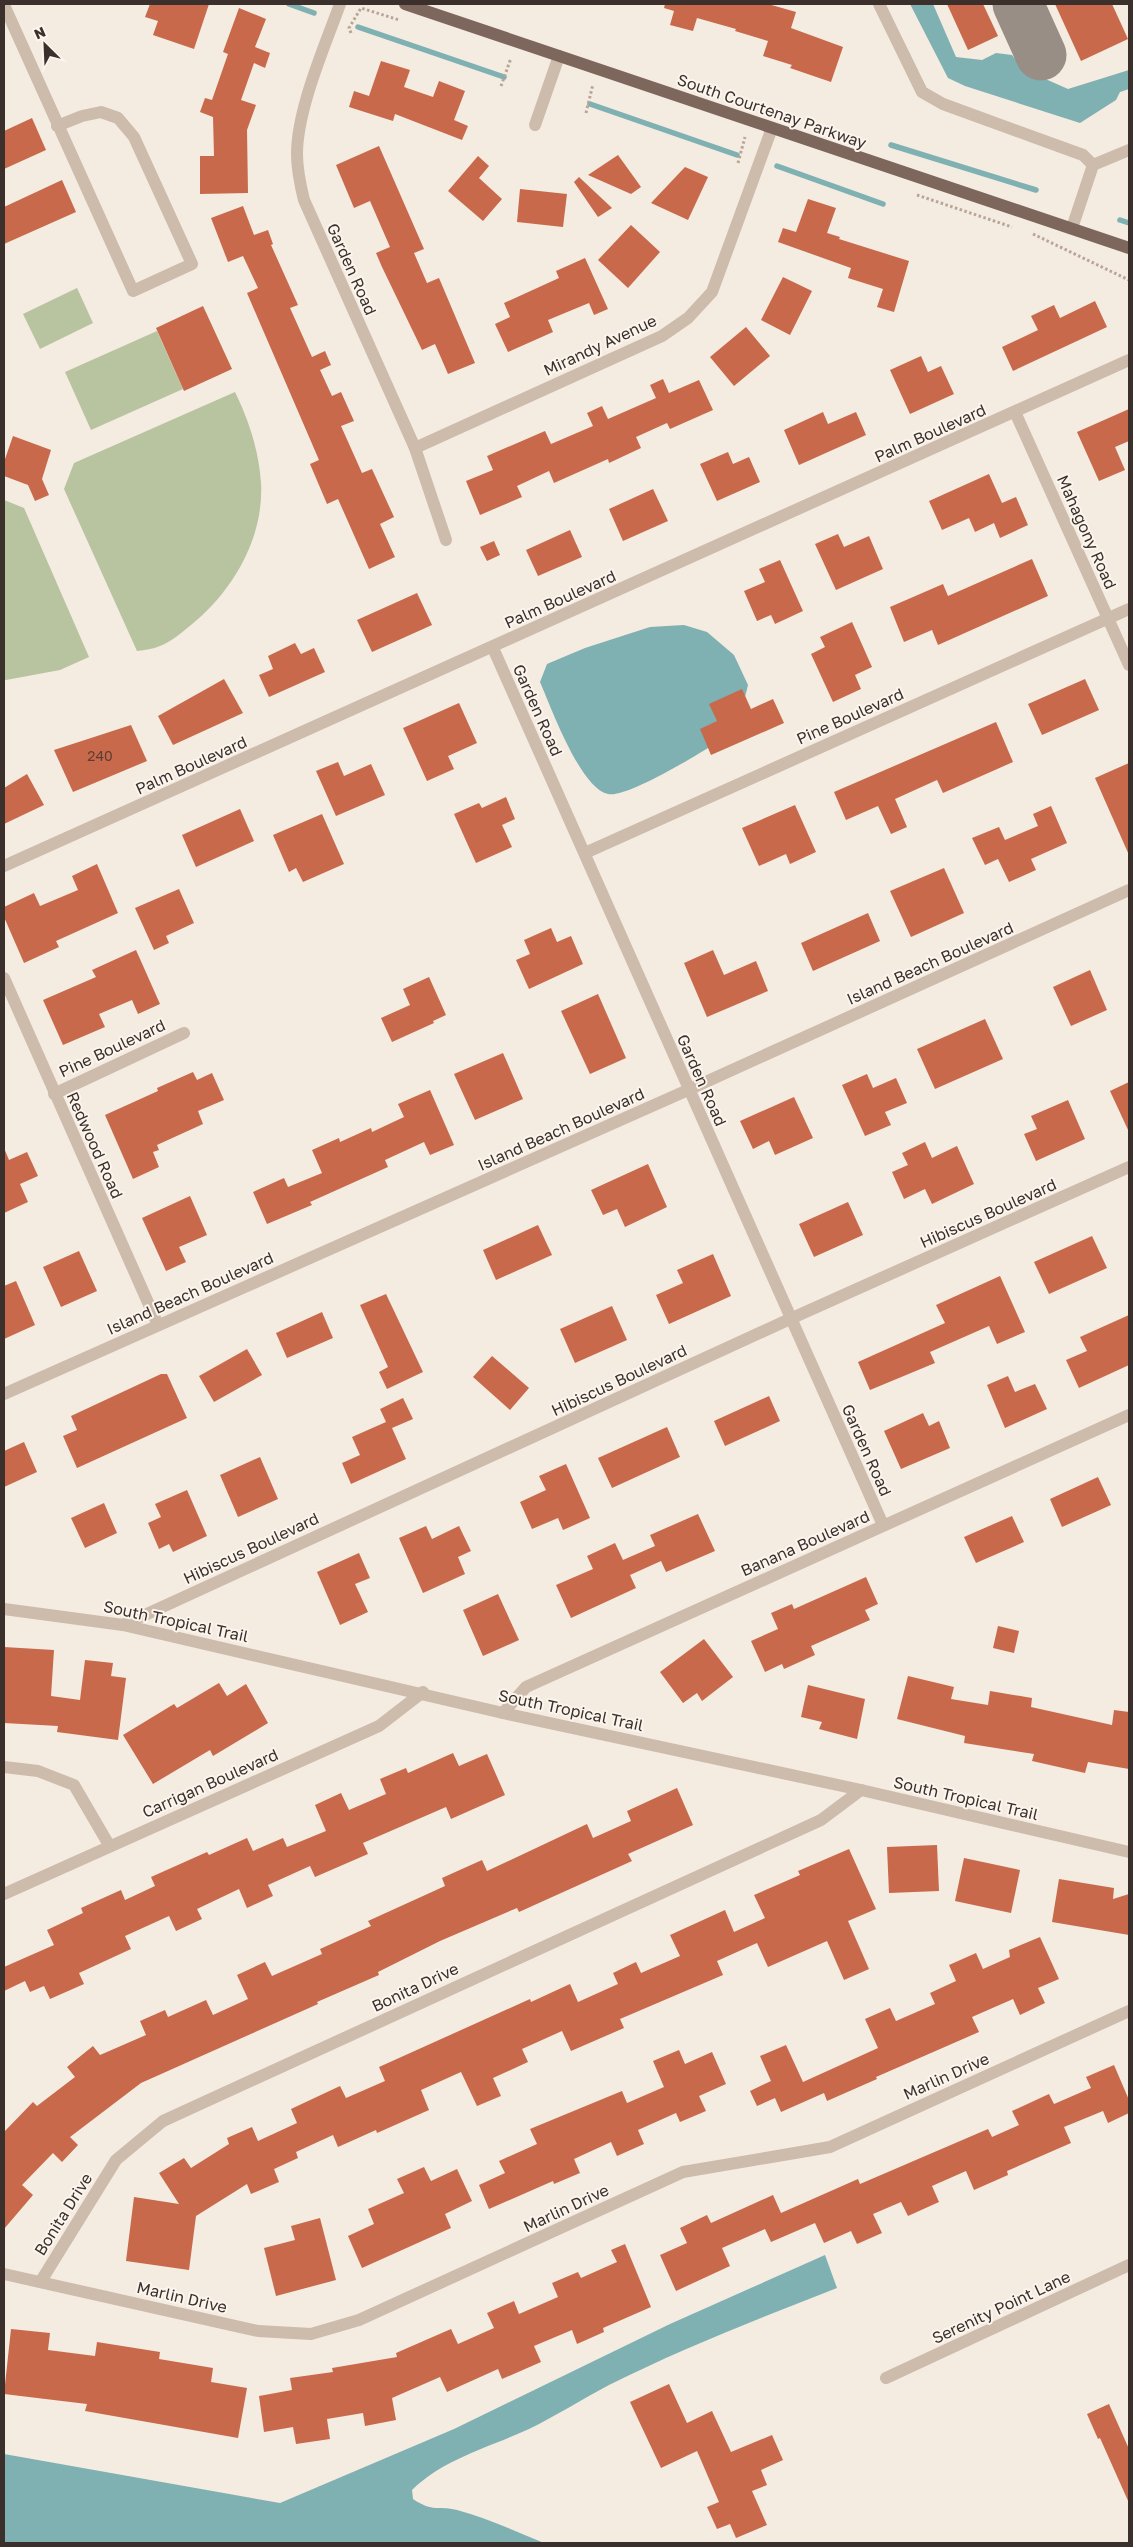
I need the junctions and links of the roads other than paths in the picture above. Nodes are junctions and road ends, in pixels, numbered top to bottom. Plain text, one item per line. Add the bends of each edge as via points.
1 (340, 4) edge
2 (405, 4) edge
3 (879, 4) edge
4 (4, 5) edge
5 (422, 6) edge
6 (559, 56) junction
7 (535, 125) dead end
8 (57, 126) junction
9 (772, 128) junction
10 (1129, 150) edge
11 (1093, 165) junction
12 (1072, 228) junction
13 (1129, 248) edge
14 (1129, 360) edge
15 (1015, 412) junction
16 (415, 448) junction
17 (446, 540) dead end
18 (1129, 610) edge
19 (1108, 619) junction
20 (493, 648) junction
21 (1129, 665) edge
22 (584, 853) junction
23 (4, 866) edge
24 (1129, 890) edge
25 (4, 978) edge
26 (184, 1032) dead end
27 (688, 1090) junction
28 (54, 1094) junction
29 (1129, 1167) edge
30 (790, 1319) junction
31 (158, 1325) junction
32 (4, 1394) edge
33 (1129, 1415) edge
34 (883, 1525) junction
35 (4, 1609) edge
36 (123, 1625) junction
37 (423, 1692) junction
38 (503, 1713) junction
39 (4, 1767) edge
40 (861, 1790) junction
41 (109, 1846) junction
42 (1129, 1852) edge
43 (4, 1894) edge
44 (1129, 2011) edge
45 (1129, 2265) edge
46 (4, 2274) edge
47 (41, 2281) junction
48 (886, 2378) dead end

1 - 16 street, Garden Road via 300,126 297,173 304,200
2 - 5 main road, South Courtenay Parkway
3 - 11 street via 922,92 943,104 1082,155
4 - 8 street
5 - 6 main road, South Courtenay Parkway
6 - 7 street
6 - 9 main road, South Courtenay Parkway
8 - 8 street via 133,291 192,264 134,136 118,118 101,112
9 - 12 main road, South Courtenay Parkway
9 - 16 street, Mirandy Avenue via 712,292 688,318 662,336
10 - 11 street
11 - 12 street
12 - 13 main road, South Courtenay Parkway
14 - 15 street, Palm Boulevard
15 - 19 street, Mahagony Road
15 - 20 street, Palm Boulevard
16 - 17 street, Garden Road
18 - 19 street, Pine Boulevard
19 - 21 street, Mahagony Road
19 - 22 street, Pine Boulevard
20 - 22 street, Garden Road
20 - 23 street, Palm Boulevard
22 - 27 street, Garden Road
24 - 27 street, Island Beach Boulevard
25 - 28 street, Redwood Road
26 - 28 street, Pine Boulevard
27 - 30 street, Garden Road
27 - 31 street, Island Beach Boulevard
28 - 31 street, Redwood Road
29 - 30 street, Hibiscus Boulevard
30 - 34 street, Garden Road
30 - 36 street, Hibiscus Boulevard
31 - 32 street, Island Beach Boulevard
33 - 34 street, Banana Boulevard
34 - 38 street, Banana Boulevard via 526,1687
35 - 36 street, South Tropical Trail
36 - 37 street, South Tropical Trail
37 - 38 street, South Tropical Trail
37 - 41 street, Carrigan Boulevard via 379,1726
38 - 40 street, South Tropical Trail
39 - 41 street via 38,1771 74,1785
40 - 42 street, South Tropical Trail
40 - 47 street, Bonita Drive via 821,1820 163,2121 116,2160
41 - 43 street, Carrigan Boulevard
44 - 47 street, Marlin Drive via 830,2147 684,2172 359,2320 311,2334 258,2331
45 - 48 street, Serenity Point Lane
46 - 47 street, Marlin Drive

